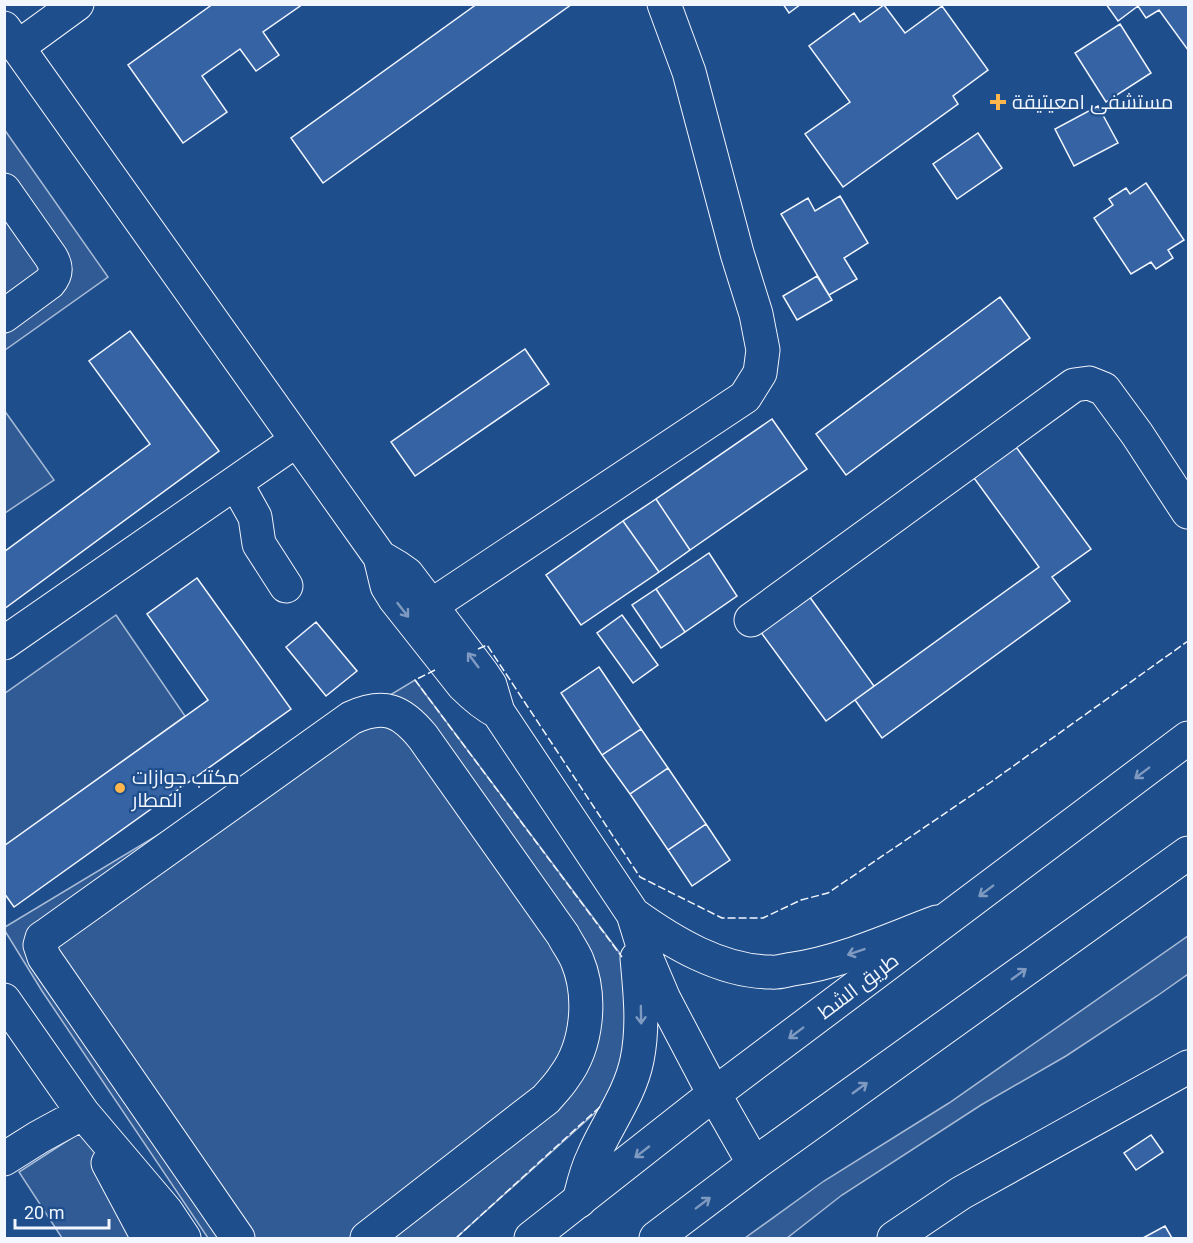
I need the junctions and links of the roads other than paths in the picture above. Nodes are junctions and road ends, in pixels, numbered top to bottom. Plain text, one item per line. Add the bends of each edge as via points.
1 (77, 4) edge
2 (664, 4) edge
3 (11, 38) edge
4 (4, 190) edge
5 (4, 316) edge
6 (297, 440) junction
7 (236, 483) junction
8 (1188, 512) edge
9 (380, 558) junction
10 (286, 586) dead end
11 (432, 605) junction
12 (751, 620) dead end
13 (4, 643) edge
14 (498, 712) junction
15 (1188, 738) edge
16 (1188, 853) edge
17 (633, 914) junction
18 (950, 918) junction
19 (8, 1008) edge
20 (1188, 1066) edge
21 (714, 1094) junction
22 (83, 1113) junction
23 (4, 1159) edge
24 (754, 1164) junction
25 (202, 1185) junction
26 (579, 1201) junction
27 (166, 1211) junction
28 (148, 1239) edge
29 (183, 1239) edge
30 (238, 1239) edge
31 (367, 1239) edge
32 (531, 1239) edge
33 (656, 1239) edge
34 (894, 1239) edge

1 - 3 main road
2 - 11 main road via 689,72 756,314 763,350 760,373 746,397
3 - 6 main road
4 - 5 main road via 51,257 56,271 49,283
6 - 7 main road
6 - 9 main road
7 - 10 main road via 255,517 259,544
7 - 13 main road
8 - 12 main road via 1104,389 1089,383 1074,385
9 - 11 main road via 408,574
9 -> 14 main road via 387,586 395,599 463,685
14 -> 11 main road via 490,685
14 - 17 main road
15 -> 18 main road, طريق الشط
24 -> 16 main road
18 -> 17 main road via 814,966 771,972 732,967 694,952
17 - 21 main road via 664,999
17 -> 26 main road via 641,1032 637,1061 628,1089 592,1157
18 -> 21 main road, طريق الشط
19 - 22 main road
20 - 34 main road via 961,1193
21 - 24 main road
21 -> 26 main road, طريق الشط
22 - 23 main road
22 - 27 main road
22 - 28 main road
33 -> 24 main road
25 - 27 main road
25 - 30 main road
25 - 31 main road via 44,957 42,938 351,718 366,711 399,714 423,737 562,935 577,960 585,989 585,1019 579,1049 566,1076 546,1099
26 - 32 main road, طريق الشط
27 - 29 main road

